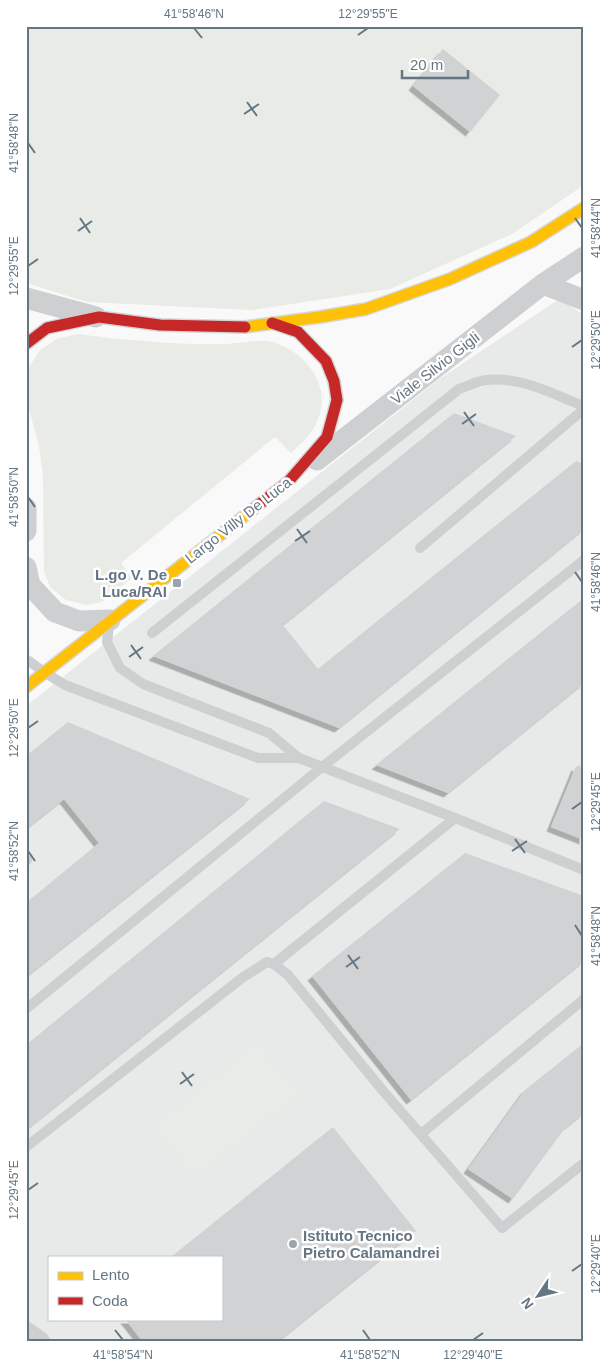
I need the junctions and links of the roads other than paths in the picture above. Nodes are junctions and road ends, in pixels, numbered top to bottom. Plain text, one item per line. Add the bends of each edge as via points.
1 (584, 208) edge
2 (584, 258) edge
3 (543, 284) junction
4 (26, 298) edge
5 (584, 300) edge
6 (99, 317) junction
7 (272, 324) junction
8 (26, 344) edge
9 (584, 408) edge
10 (288, 482) junction
11 (26, 508) edge
12 (26, 531) edge
13 (420, 548) dead end
14 (584, 560) edge
15 (26, 567) edge
16 (110, 620) junction
17 (152, 633) dead end
18 (26, 659) edge
19 (44, 672) junction
20 (26, 687) edge
21 (299, 758) junction
22 (322, 767) junction
23 (455, 818) junction
24 (584, 870) edge
25 (274, 964) junction
26 (584, 999) edge
27 (26, 1009) edge
28 (421, 1134) junction
29 (26, 1147) edge
30 (584, 1163) edge
31 (26, 1332) edge
32 (40, 1342) edge

1 - 7 street via 531,242 450,278 366,309
2 - 3 street, Viale Silvio Gigli
3 - 5 street
3 - 10 street, Viale Silvio Gigli
4 - 6 street
6 - 7 street, Largo Villy De Luca via 160,325 242,327
6 - 8 street, Largo Villy De Luca via 47,328
7 - 10 street, Largo Villy De Luca via 298,332 326,361 337,400 327,437
9 - 13 lane
9 - 17 lane via 528,384 505,379 483,380 459,389
10 - 16 street, Largo Villy De Luca
11 - 12 street
14 - 22 lane
15 - 16 street via 30,585 55,612 79,621
16 - 19 street, Largo Villy De Luca
16 - 21 lane via 107,642 120,668 143,684 269,733
18 - 19 lane
19 - 20 street, Largo Villy De Luca
19 - 21 lane via 65,685 258,758
21 - 22 lane
22 - 23 lane
22 - 27 lane
23 - 24 lane
23 - 25 lane
25 - 28 lane via 288,975
25 - 29 lane via 267,962 242,978
26 - 28 lane
28 - 30 lane via 502,1228
31 - 32 street

